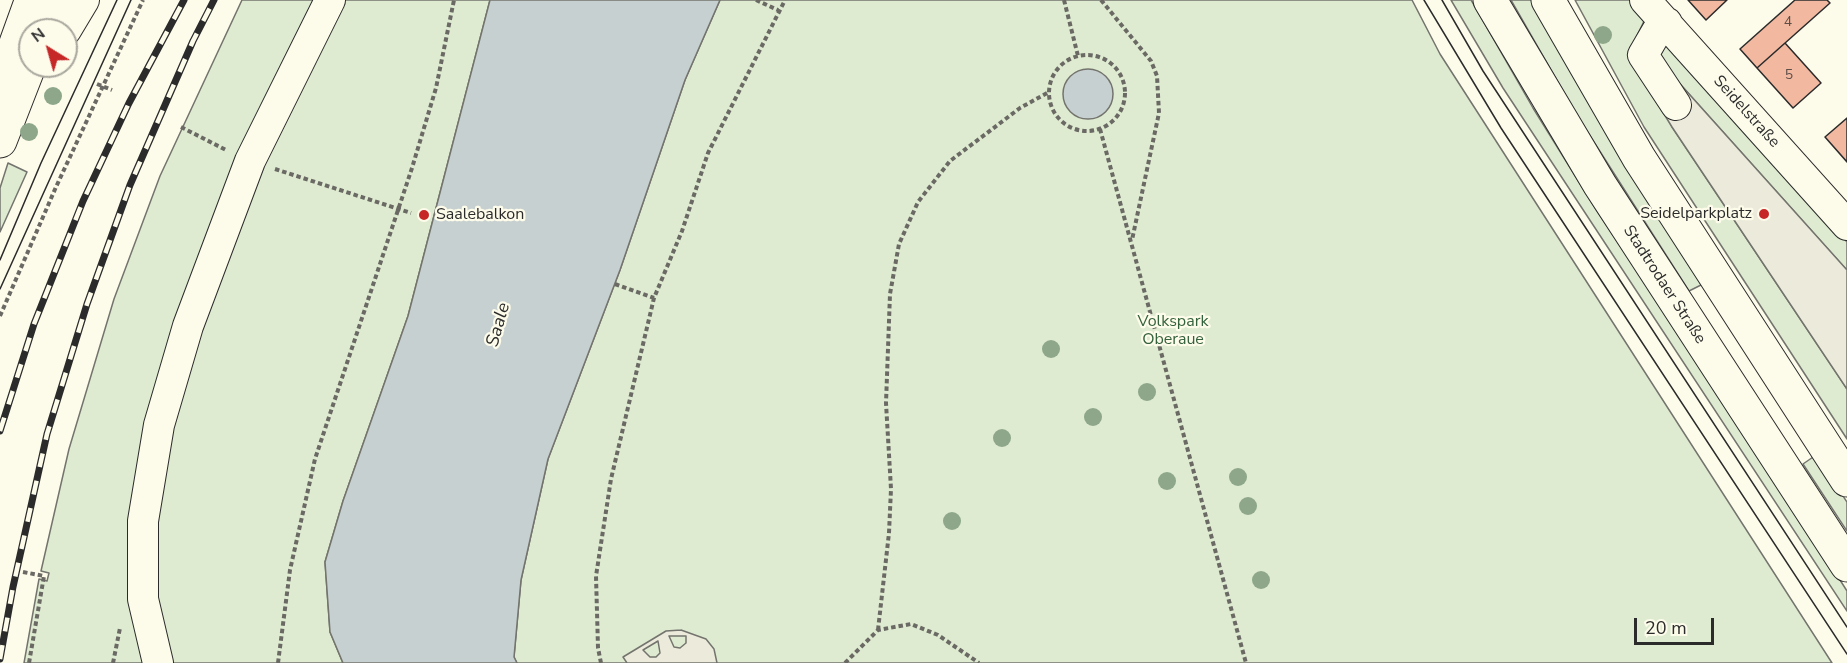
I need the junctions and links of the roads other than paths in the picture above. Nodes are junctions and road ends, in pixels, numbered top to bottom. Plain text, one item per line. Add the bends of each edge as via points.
1 (30, 0) edge
2 (57, 0) edge
3 (84, 0) edge
4 (330, 0) edge
5 (1490, 0) edge
6 (1548, 0) edge
7 (1645, 0) edge
8 (50, 18) edge
9 (73, 18) edge
10 (1667, 23) junction
11 (24, 78) edge
12 (36, 78) edge
13 (1676, 105) dead end
14 (4, 127) edge
15 (1847, 225) edge
16 (1847, 480) edge
17 (1847, 565) edge
18 (158, 663) edge

1 - 14 street via 8,61
2 - 8 main road
3 - 9 street
4 - 18 street via 250,161 188,326 159,425 143,521 143,599
5 - 17 main road, Stadtrodaer Straße via 1599,185
6 - 16 main road via 1639,158
7 - 10 street, Seidelstraße
10 - 13 street via 1643,55
10 - 15 street, Seidelstraße
11 - 14 main road
12 - 14 street

